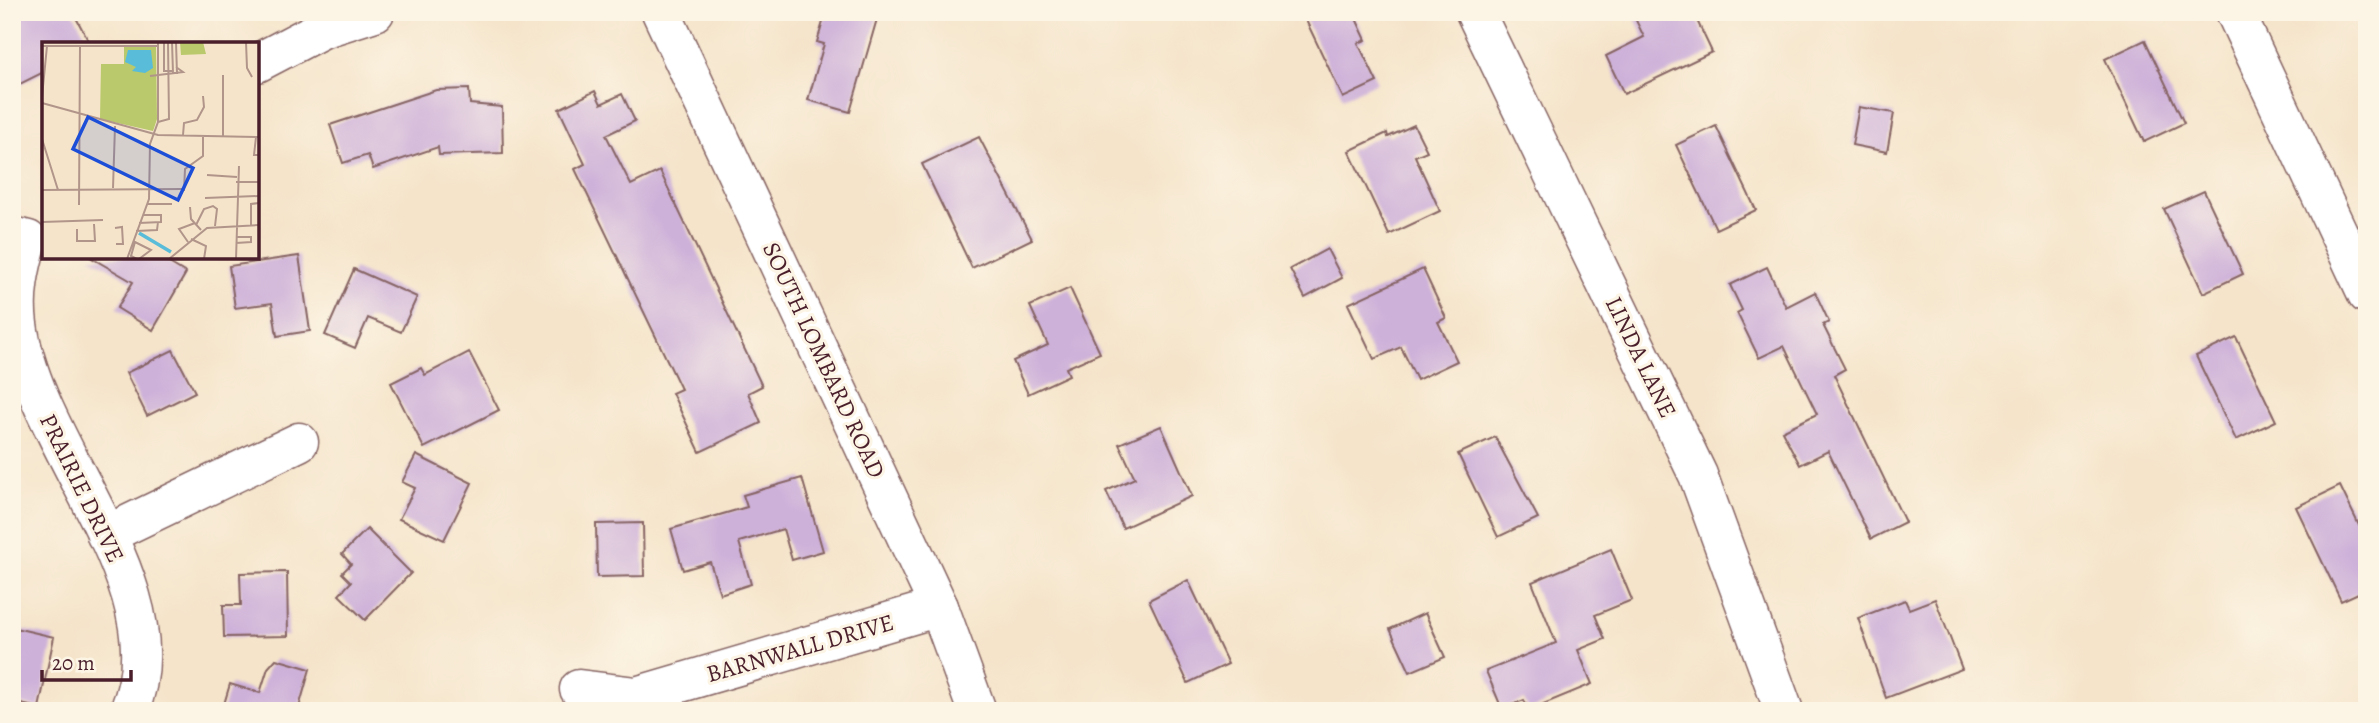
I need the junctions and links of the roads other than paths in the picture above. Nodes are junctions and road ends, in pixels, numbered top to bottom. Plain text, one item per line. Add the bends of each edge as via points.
1 (375, 12) edge
2 (661, 12) edge
3 (1475, 12) edge
4 (2235, 12) edge
5 (259, 62) edge
6 (28, 231) edge
7 (2367, 294) edge
8 (299, 442) dead end
9 (106, 535) junction
10 (939, 607) junction
11 (579, 689) dead end
12 (129, 711) edge
13 (977, 711) edge
14 (1784, 711) edge

1 - 5 street via 321,29
2 - 10 street, SOUTH LOMBARD ROAD
3 - 14 street, LINDA LANE via 1698,475
4 - 7 street
6 - 9 street, PRAIRIE DRIVE via 17,281 18,325 45,416
8 - 9 street
9 - 12 street, PRAIRIE DRIVE via 129,587 140,636 137,686
10 - 11 street, BARNWALL DRIVE via 636,696
10 - 13 street, SOUTH LOMBARD ROAD

